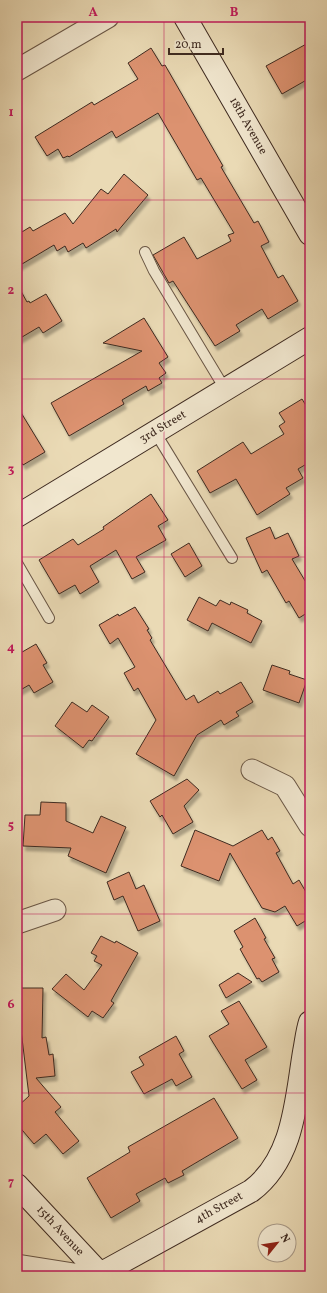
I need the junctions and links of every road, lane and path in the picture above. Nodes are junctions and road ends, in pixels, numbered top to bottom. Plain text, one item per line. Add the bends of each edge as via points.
1 (108, 17) edge
2 (185, 17) edge
3 (17, 70) edge
4 (310, 234) edge
5 (145, 252) dead end
6 (310, 338) edge
7 (225, 389) junction
8 (155, 432) junction
9 (17, 516) edge
10 (232, 558) dead end
11 (17, 563) edge
12 (49, 618) dead end
13 (252, 770) dead end
14 (310, 826) edge
15 (55, 910) dead end
16 (17, 923) edge
17 (310, 1022) edge
18 (17, 1185) edge
19 (17, 1265) edge
20 (101, 1275) edge

1 - 3 street
2 - 4 street, 18th Avenue
5 - 7 lane
6 - 7 street, 3rd Street
7 - 8 street, 3rd Street
8 - 9 street, 3rd Street
8 - 10 lane
11 - 12 lane
13 - 14 street via 285,786
15 - 16 street
17 - 20 street, 4th Street via 291,1130 279,1158 264,1181
18 - 20 street, 15th Avenue
19 - 20 street, 4th Street via 74,1274

